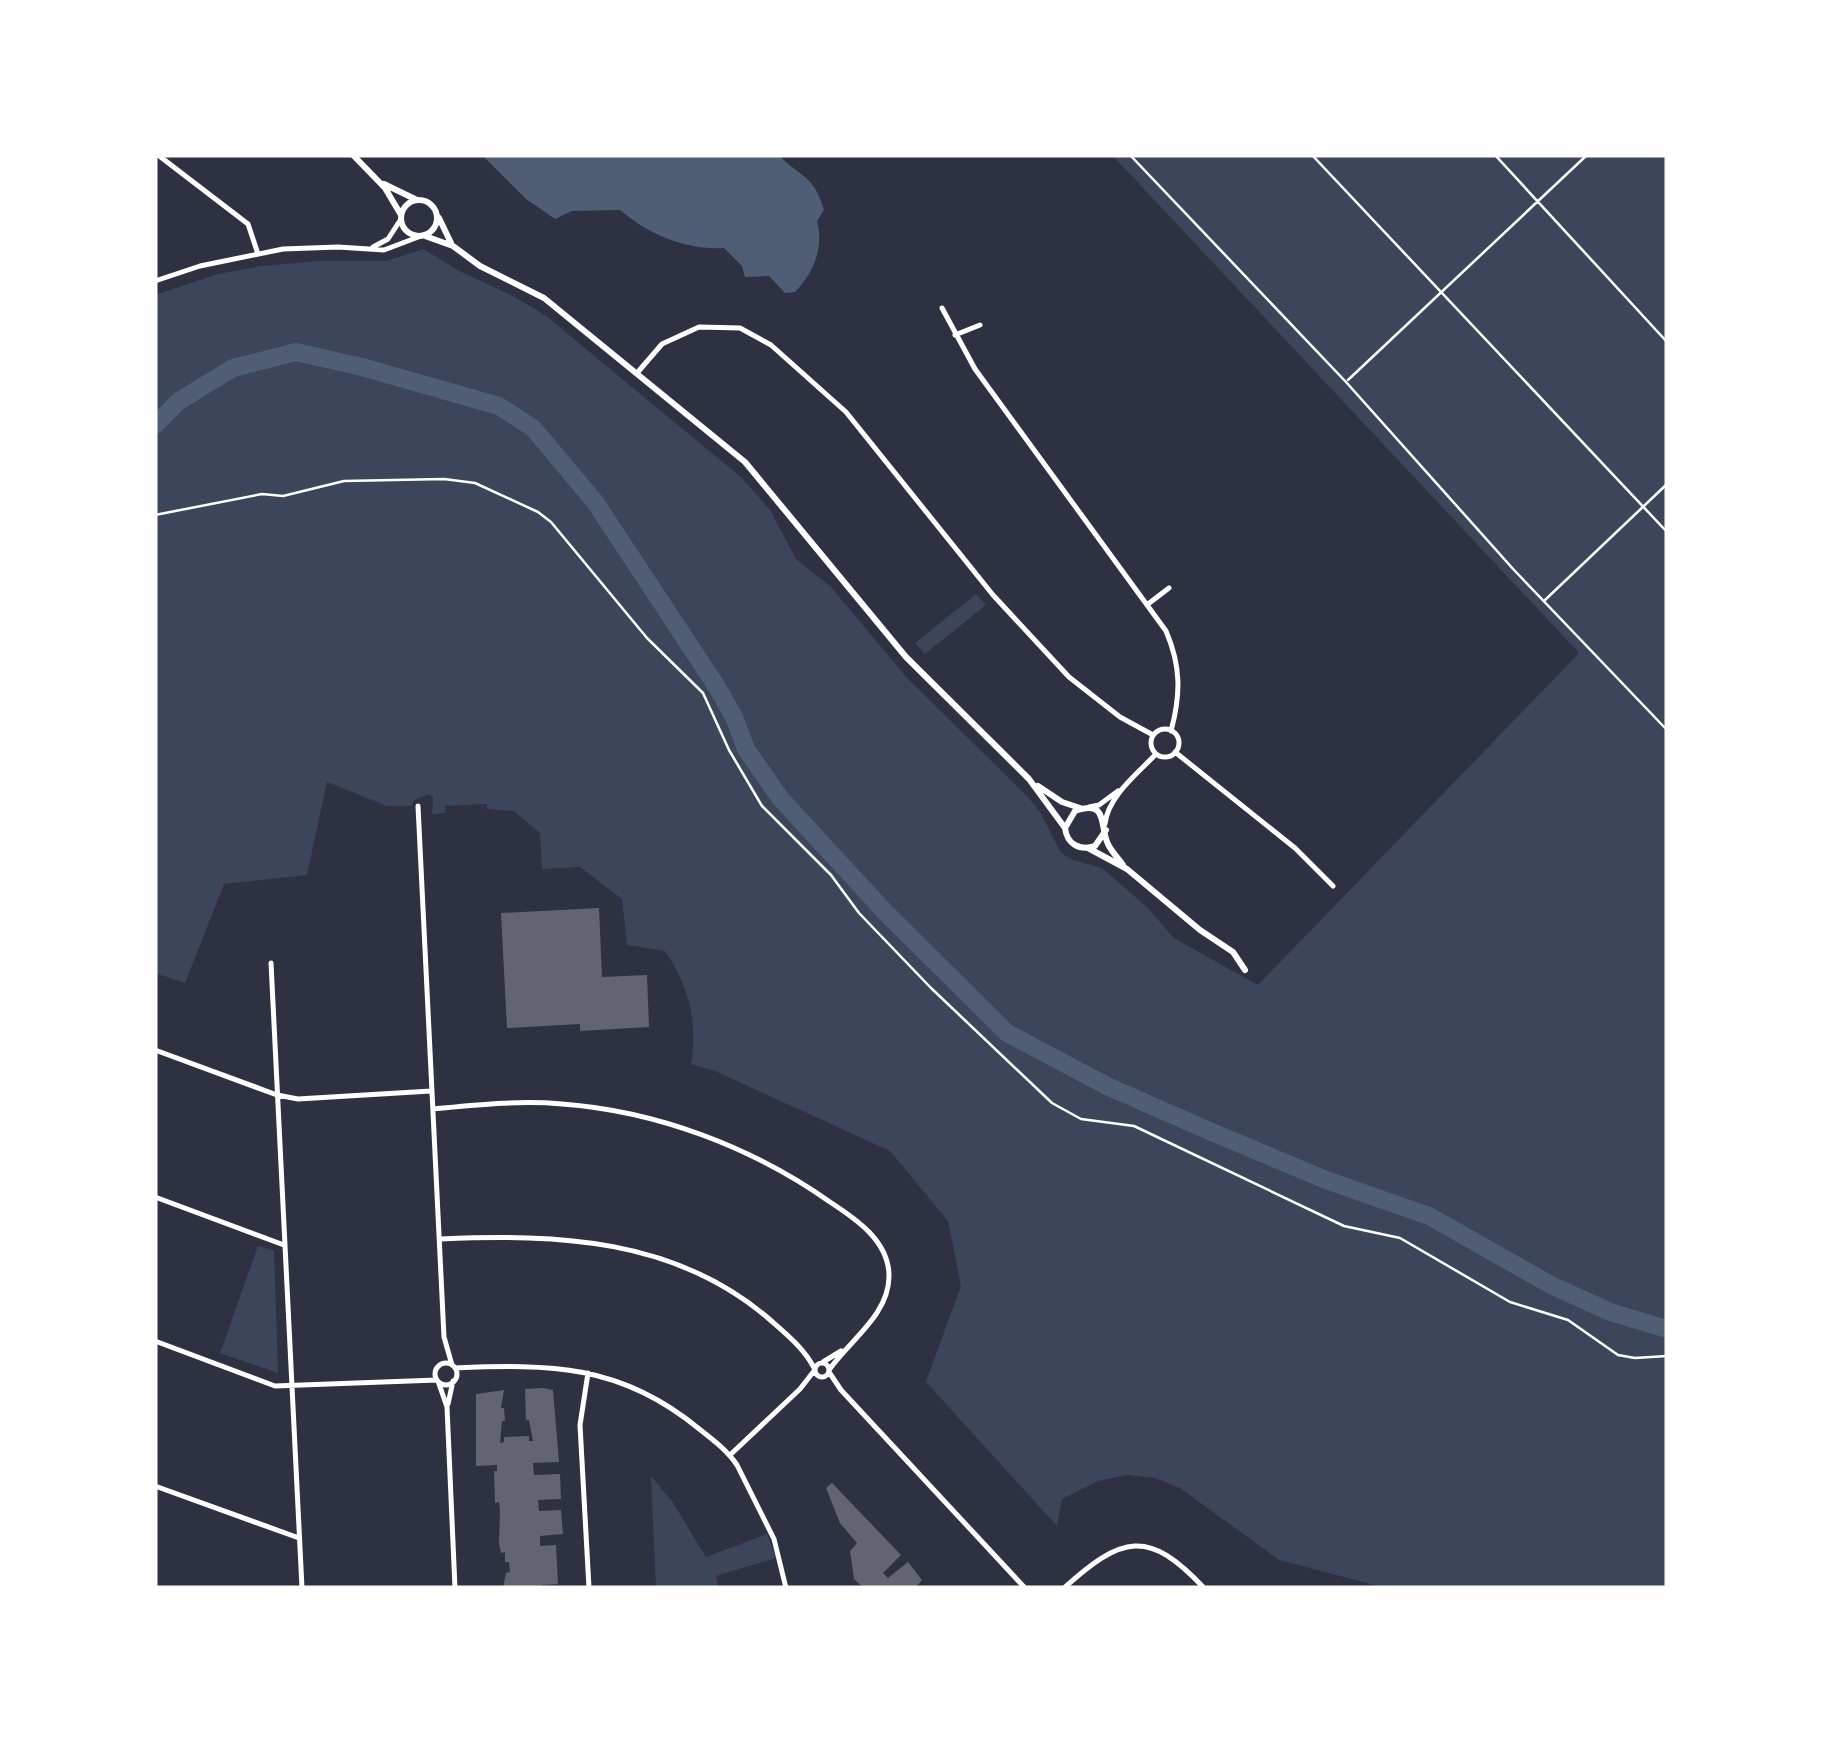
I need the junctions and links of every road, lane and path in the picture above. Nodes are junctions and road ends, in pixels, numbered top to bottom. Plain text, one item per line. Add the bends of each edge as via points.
1 (156, 155) edge
2 (352, 155) edge
3 (1130, 155) edge
4 (1312, 155) edge
5 (1495, 155) edge
6 (1587, 155) edge
7 (379, 180) junction
8 (417, 200) junction
9 (1538, 202) junction
10 (436, 212) junction
11 (401, 217) junction
12 (423, 236) junction
13 (453, 246) junction
14 (370, 248) junction
15 (258, 254) junction
16 (155, 281) edge
17 (1439, 293) junction
18 (942, 308) dead end
19 (980, 326) dead end
20 (955, 336) junction
21 (1667, 342) edge
22 (636, 372) junction
23 (1346, 382) junction
24 (1667, 484) edge
25 (1643, 508) junction
26 (155, 515) edge
27 (1667, 532) edge
28 (1169, 588) dead end
29 (1544, 601) junction
30 (1148, 604) junction
31 (1171, 730) junction
32 (1667, 730) edge
33 (1153, 735) junction
34 (1175, 752) junction
35 (1156, 754) junction
36 (1029, 779) junction
37 (1128, 784) junction
38 (418, 806) dead end
39 (1084, 808) junction
40 (1106, 827) junction
41 (1065, 828) junction
42 (1088, 848) junction
43 (1127, 870) junction
44 (1333, 886) dead end
45 (271, 963) dead end
46 (1245, 970) dead end
47 (155, 1050) edge
48 (431, 1091) junction
49 (278, 1096) junction
50 (433, 1109) junction
51 (155, 1197) edge
52 (441, 1239) junction
53 (284, 1245) junction
54 (444, 1337) junction
55 (155, 1341) edge
56 (844, 1349) junction
57 (802, 1350) junction
58 (1667, 1356) edge
59 (822, 1362) junction
60 (439, 1366) junction
61 (454, 1367) junction
62 (478, 1368) junction
63 (814, 1369) junction
64 (829, 1371) junction
65 (588, 1373) junction
66 (821, 1377) junction
67 (454, 1379) junction
68 (412, 1380) junction
69 (438, 1380) junction
70 (291, 1386) junction
71 (800, 1389) junction
72 (841, 1390) junction
73 (447, 1406) junction
74 (730, 1455) junction
75 (155, 1486) edge
76 (299, 1538) junction
77 (302, 1588) edge
78 (455, 1588) edge
79 (589, 1588) edge
80 (786, 1588) edge
81 (1025, 1588) edge
82 (1064, 1588) edge
83 (1204, 1588) edge

1 - 15 street via 248,224
2 - 7 street
3 - 23 path
4 - 17 path
5 - 9 path
6 - 9 path
7 - 8 street
7 - 11 street
8 - 10 street
8 - 11 street
9 - 17 path
9 - 21 path
10 - 12 street via 436,224
10 - 13 street
11 - 12 street via 407,232
11 - 14 street via 388,239
12 - 13 street
12 - 14 street via 384,250
13 - 22 street via 544,298
14 - 15 street
15 - 16 street
17 - 23 path
17 - 25 path
18 - 20 street
19 - 20 street
20 - 30 street
22 - 33 street via 662,344 699,327 740,328 771,344 846,412 1000,604 1069,677
22 - 36 street via 745,462 906,657
23 - 29 path
24 - 25 path
25 - 27 path
25 - 29 path
26 - 58 path via 344,481 412,479 474,483 538,512 703,693 762,806 931,988 1052,1103 1082,1119 1134,1126 1344,1226 1400,1238 1510,1302 1568,1320 1618,1355
28 - 30 street
29 - 32 path
30 - 31 street via 1176,654 1180,682
31 - 33 street
31 - 34 street via 1179,743
33 - 35 street
34 - 35 street
34 - 44 street
35 - 37 street
36 - 39 street
36 - 41 street
37 - 39 street
37 - 40 street via 1109,808
38 - 48 street
39 - 40 street via 1099,813
39 - 41 street via 1070,815
40 - 42 street via 1100,842
40 - 43 street via 1108,844
41 - 42 street via 1070,841
42 - 43 street
43 - 46 street via 1233,952
45 - 49 street
47 - 49 street
48 - 49 street
48 - 50 street
49 - 53 street
50 - 52 street
50 - 56 street via 514,1103 614,1111 687,1130 790,1175 872,1235 887,1262 884,1300
51 - 53 street
52 - 54 street
52 - 57 street via 560,1238 684,1267 736,1293
53 - 70 street
54 - 60 street
54 - 61 street
55 - 70 street via 275,1386
56 - 59 street
56 - 64 street
57 - 59 street
57 - 63 street
59 - 63 street
59 - 64 street
60 - 61 street
60 - 68 street
60 - 69 street
61 - 62 street
61 - 67 street
62 - 65 street via 547,1366
62 - 67 street
63 - 66 street
63 - 71 street
64 - 66 street
64 - 72 street
65 - 74 street via 618,1380 676,1410
65 - 79 street via 580,1425
66 - 71 street
66 - 72 street
67 - 69 street
67 - 73 street
68 - 69 street
68 - 70 street
69 - 73 street
70 - 76 street
71 - 74 street
72 - 81 street
73 - 78 street
74 - 80 street via 766,1518
75 - 76 street
76 - 77 street
82 - 83 street via 1094,1561 1126,1546 1157,1549

